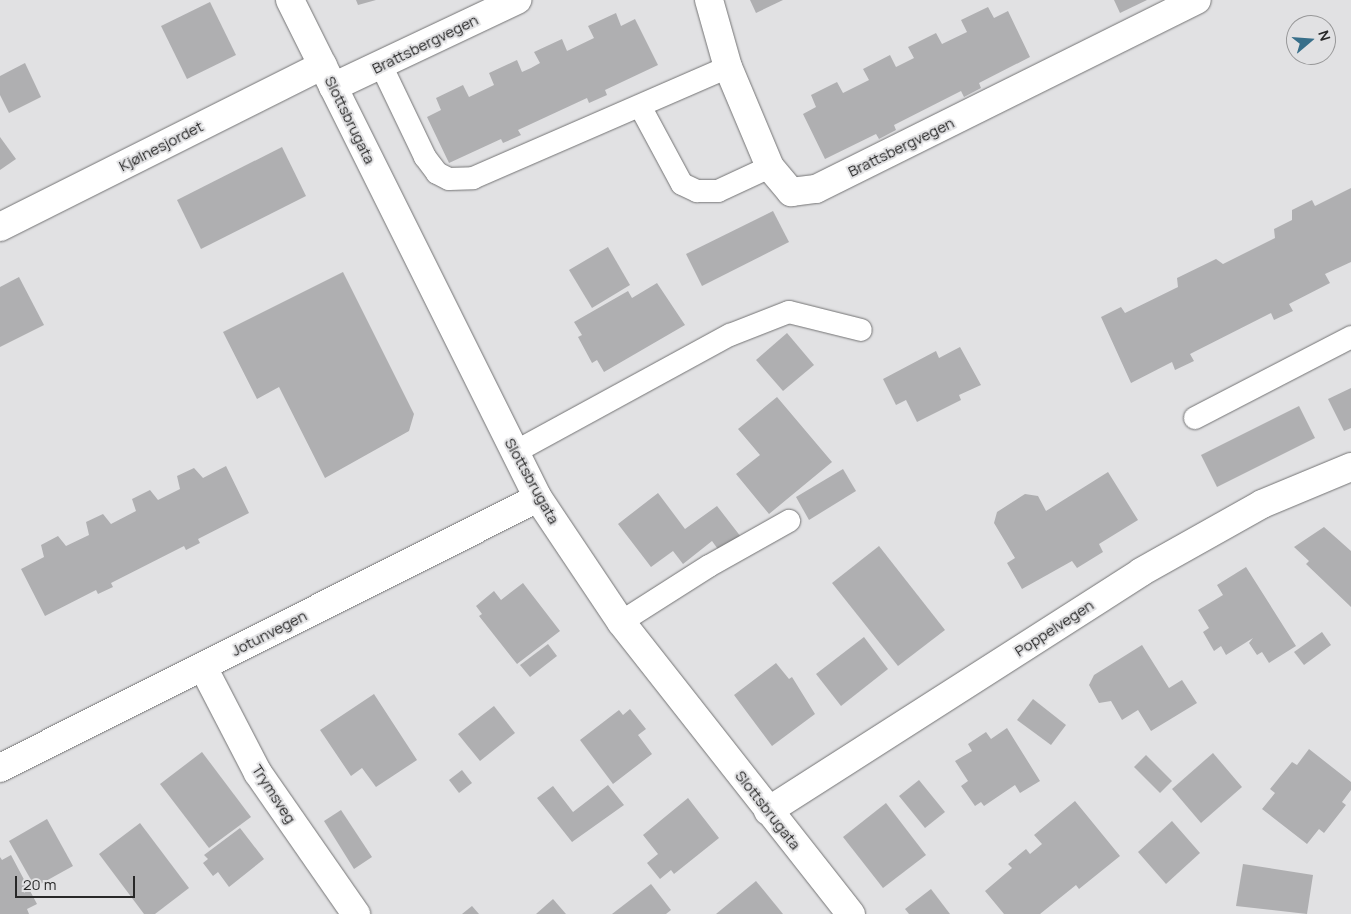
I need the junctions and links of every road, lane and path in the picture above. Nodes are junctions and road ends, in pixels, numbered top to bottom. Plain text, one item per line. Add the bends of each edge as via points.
1 (290, 0) edge
2 (709, 0) edge
3 (1197, 0) edge
4 (500, 4) edge
5 (381, 65) junction
6 (728, 67) junction
7 (328, 76) junction
8 (641, 108) junction
9 (770, 167) junction
10 (0, 227) edge
11 (861, 330) dead end
12 (1351, 337) edge
13 (1195, 418) dead end
14 (516, 452) junction
15 (1351, 467) edge
16 (538, 498) junction
17 (789, 521) dead end
18 (621, 622) junction
19 (203, 666) junction
20 (0, 768) edge
21 (768, 811) junction
22 (356, 914) edge
23 (852, 914) edge

1 - 7 street, Slottsbrugata
2 - 6 street, Brattsbergvegen
3 - 9 street, Brattsbergvegen via 816,189 791,192
4 - 5 street, Brattsbergvegen
5 - 7 street, Brattsbergvegen
5 - 8 lane via 425,157 437,173 449,179 473,178
6 - 8 lane
6 - 9 street, Brattsbergvegen
7 - 10 street, Kjølnesjordet
7 - 14 street, Slottsbrugata
8 - 9 lane via 682,184 697,191 718,191
11 - 14 lane via 789,312 730,335
12 - 13 lane
14 - 16 street, Slottsbrugata
15 - 21 street, Poppelvegen via 1262,504 1142,572
16 - 18 street, Slottsbrugata
16 - 19 street, Jotunvegen
17 - 18 lane via 709,566
18 - 21 street, Slottsbrugata
19 - 20 street, Jotunvegen
19 - 22 street, Trymsveg via 258,773
21 - 23 street, Slottsbrugata

